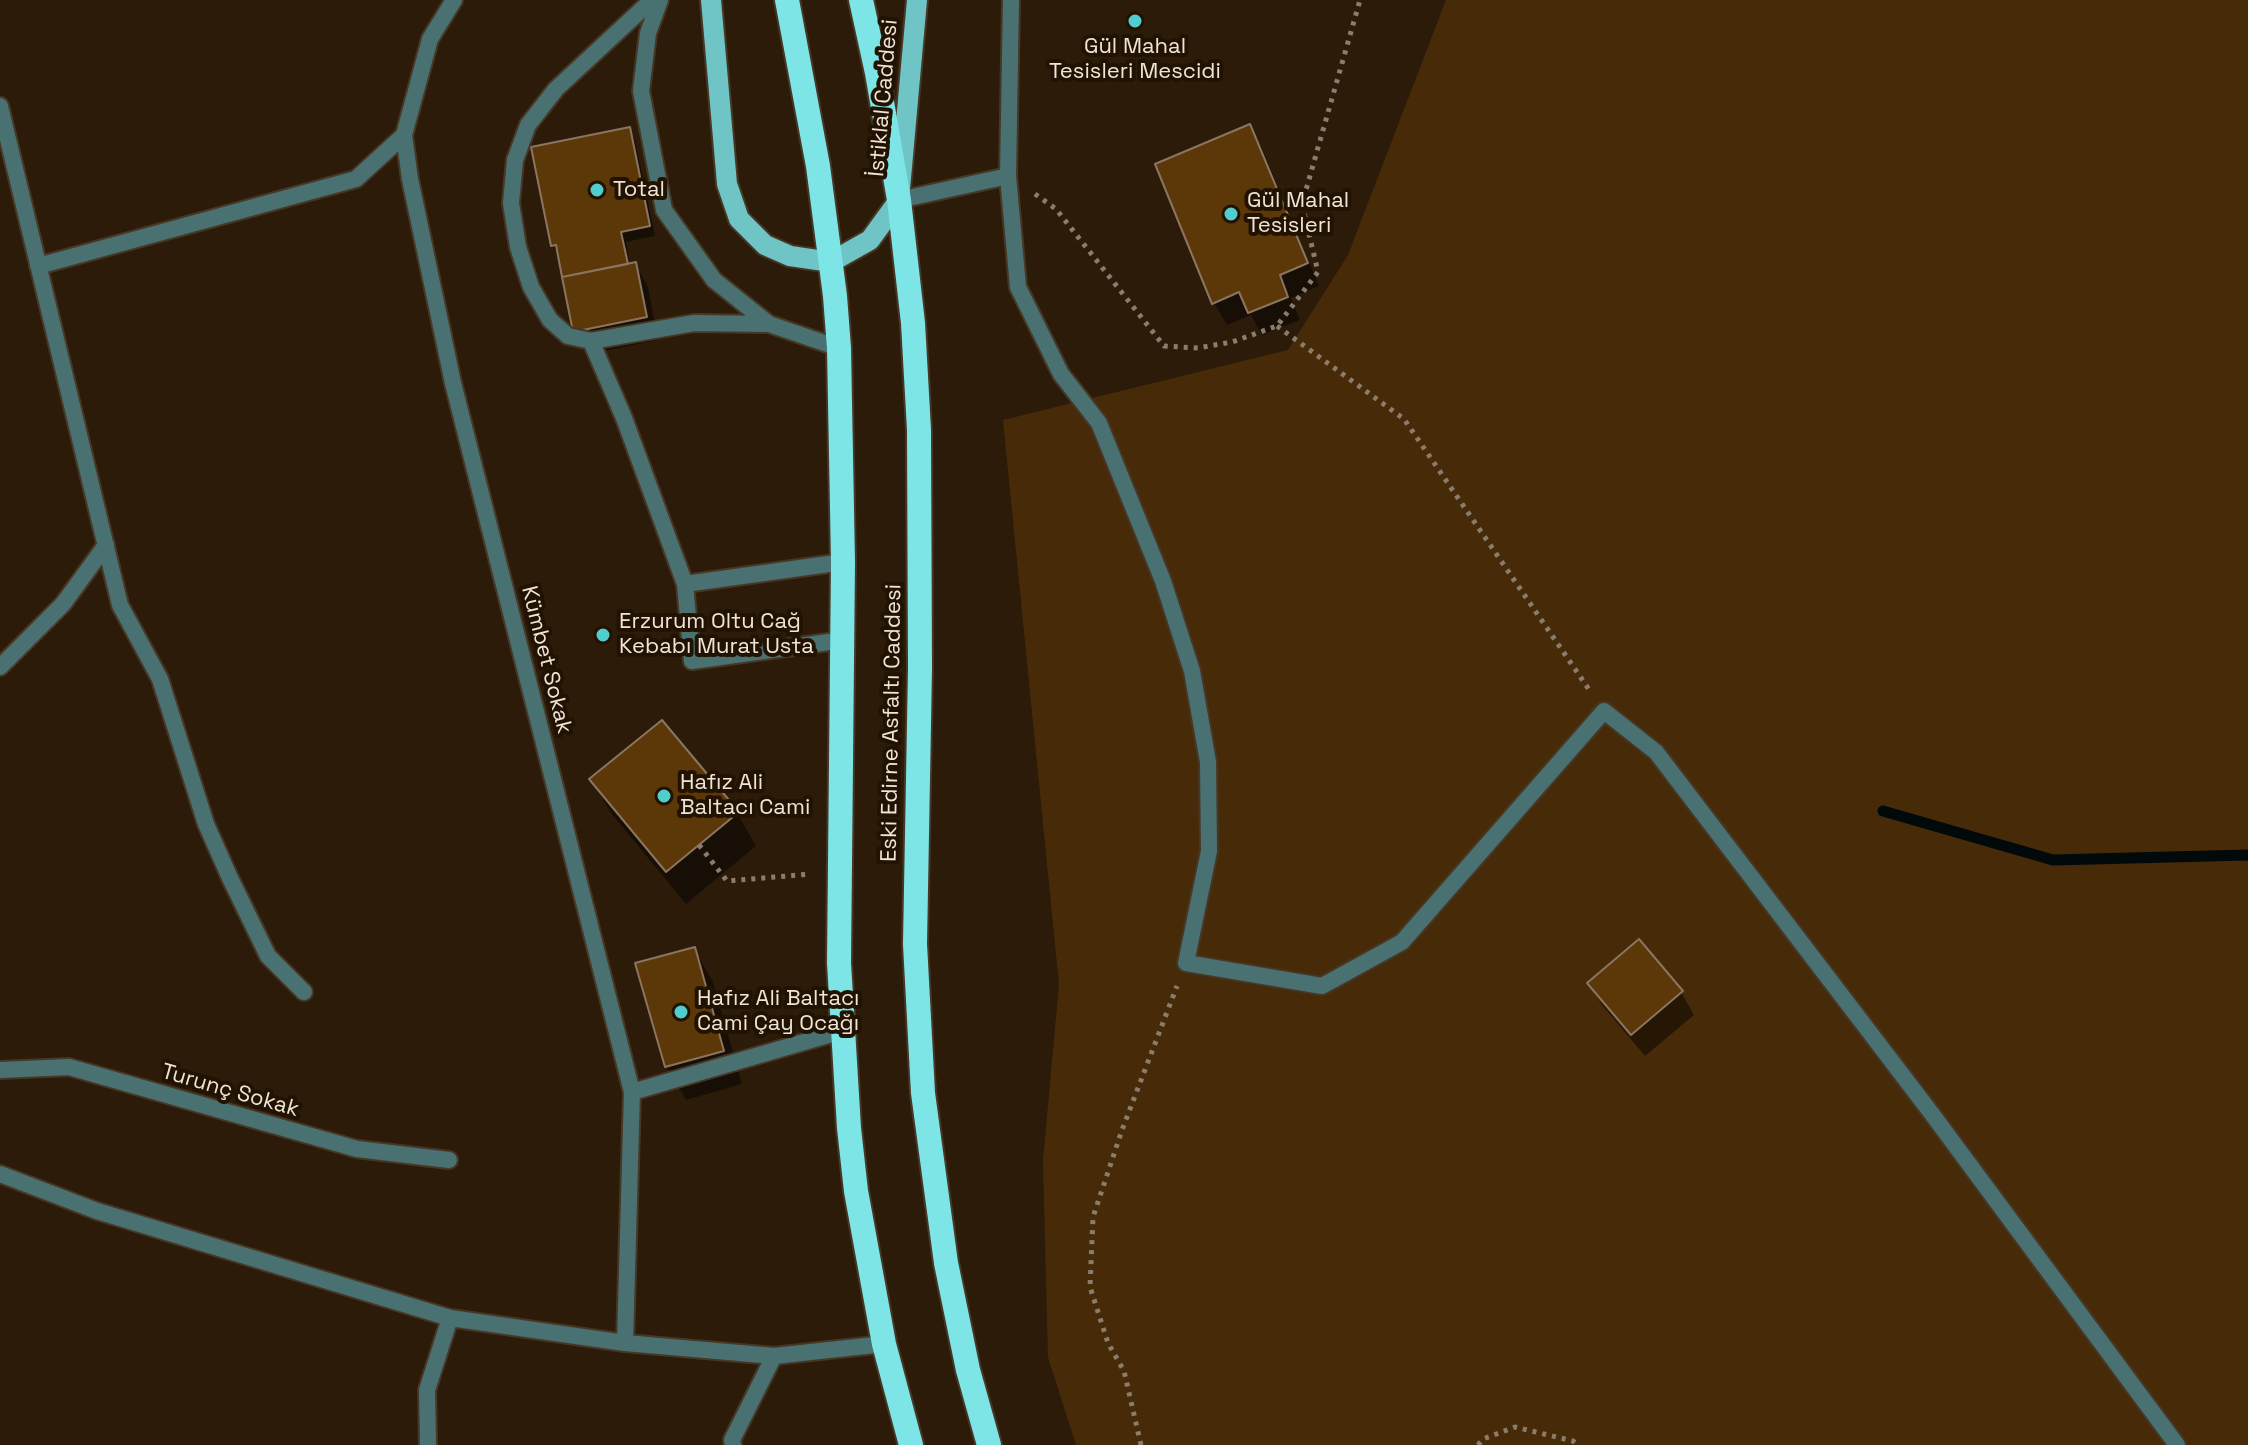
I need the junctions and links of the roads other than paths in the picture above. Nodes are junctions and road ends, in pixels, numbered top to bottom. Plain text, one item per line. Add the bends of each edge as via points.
1 (454, 0) edge
2 (652, 0) edge
3 (660, 0) edge
4 (711, 0) edge
5 (787, 0) edge
6 (861, 0) edge
7 (917, 0) edge
8 (1011, 0) edge
9 (0, 106) edge
10 (404, 135) junction
11 (1008, 176) junction
12 (899, 200) junction
13 (831, 262) junction
14 (38, 266) junction
15 (769, 324) junction
16 (591, 341) junction
17 (839, 348) junction
18 (106, 545) junction
19 (843, 562) junction
20 (685, 584) junction
21 (843, 640) junction
22 (0, 667) edge
23 (304, 992) dead end
24 (842, 1031) junction
25 (0, 1070) edge
26 (632, 1092) junction
27 (449, 1160) dead end
28 (0, 1174) edge
29 (450, 1318) junction
30 (625, 1343) junction
31 (884, 1344) junction
32 (774, 1356) junction
33 (428, 1445) edge
34 (733, 1445) edge
35 (911, 1445) edge
36 (989, 1445) edge
37 (2177, 1445) edge

1 - 10 street, Kümbet Sokak via 430,39
2 - 16 street via 556,89 528,125 515,160 511,203 531,287 550,320 568,336
3 - 15 street via 648,33 641,91 664,210 714,280
4 - 13 main road via 727,184 739,219 765,245 790,256
5 - 13 highway
6 - 12 highway, Eski Edirne Asfaltı Caddesi
7 - 12 main road, İstiklal Caddesi
8 - 11 street
9 - 14 street
10 - 14 street via 356,179
10 - 26 street, Kümbet Sokak via 453,383
11 - 12 street
11 - 37 street via 1018,287 1061,374 1099,423 1163,581 1192,671 1208,762 1209,851 1186,963 1322,986 1402,942 1604,711 1656,752
12 - 13 main road via 870,240
12 - 36 highway, Eski Edirne Asfaltı Caddesi via 919,430 917,1025 946,1263
13 - 17 highway
14 - 18 street
15 - 16 street via 694,323
15 - 17 street
16 - 20 street
17 - 19 highway
18 - 22 street via 63,604
18 - 23 street via 120,605 160,679 206,824 268,956
19 - 20 street
19 - 21 highway
20 - 21 street via 692,661
21 - 24 highway
24 - 26 street
24 - 31 highway via 856,1191
25 - 27 street, Turunç Sokak via 69,1067 357,1149
26 - 30 street, Kümbet Sokak
28 - 29 street via 97,1211
29 - 30 street
29 - 33 street via 427,1390
30 - 32 street
31 - 32 street
31 - 35 highway
32 - 34 street

